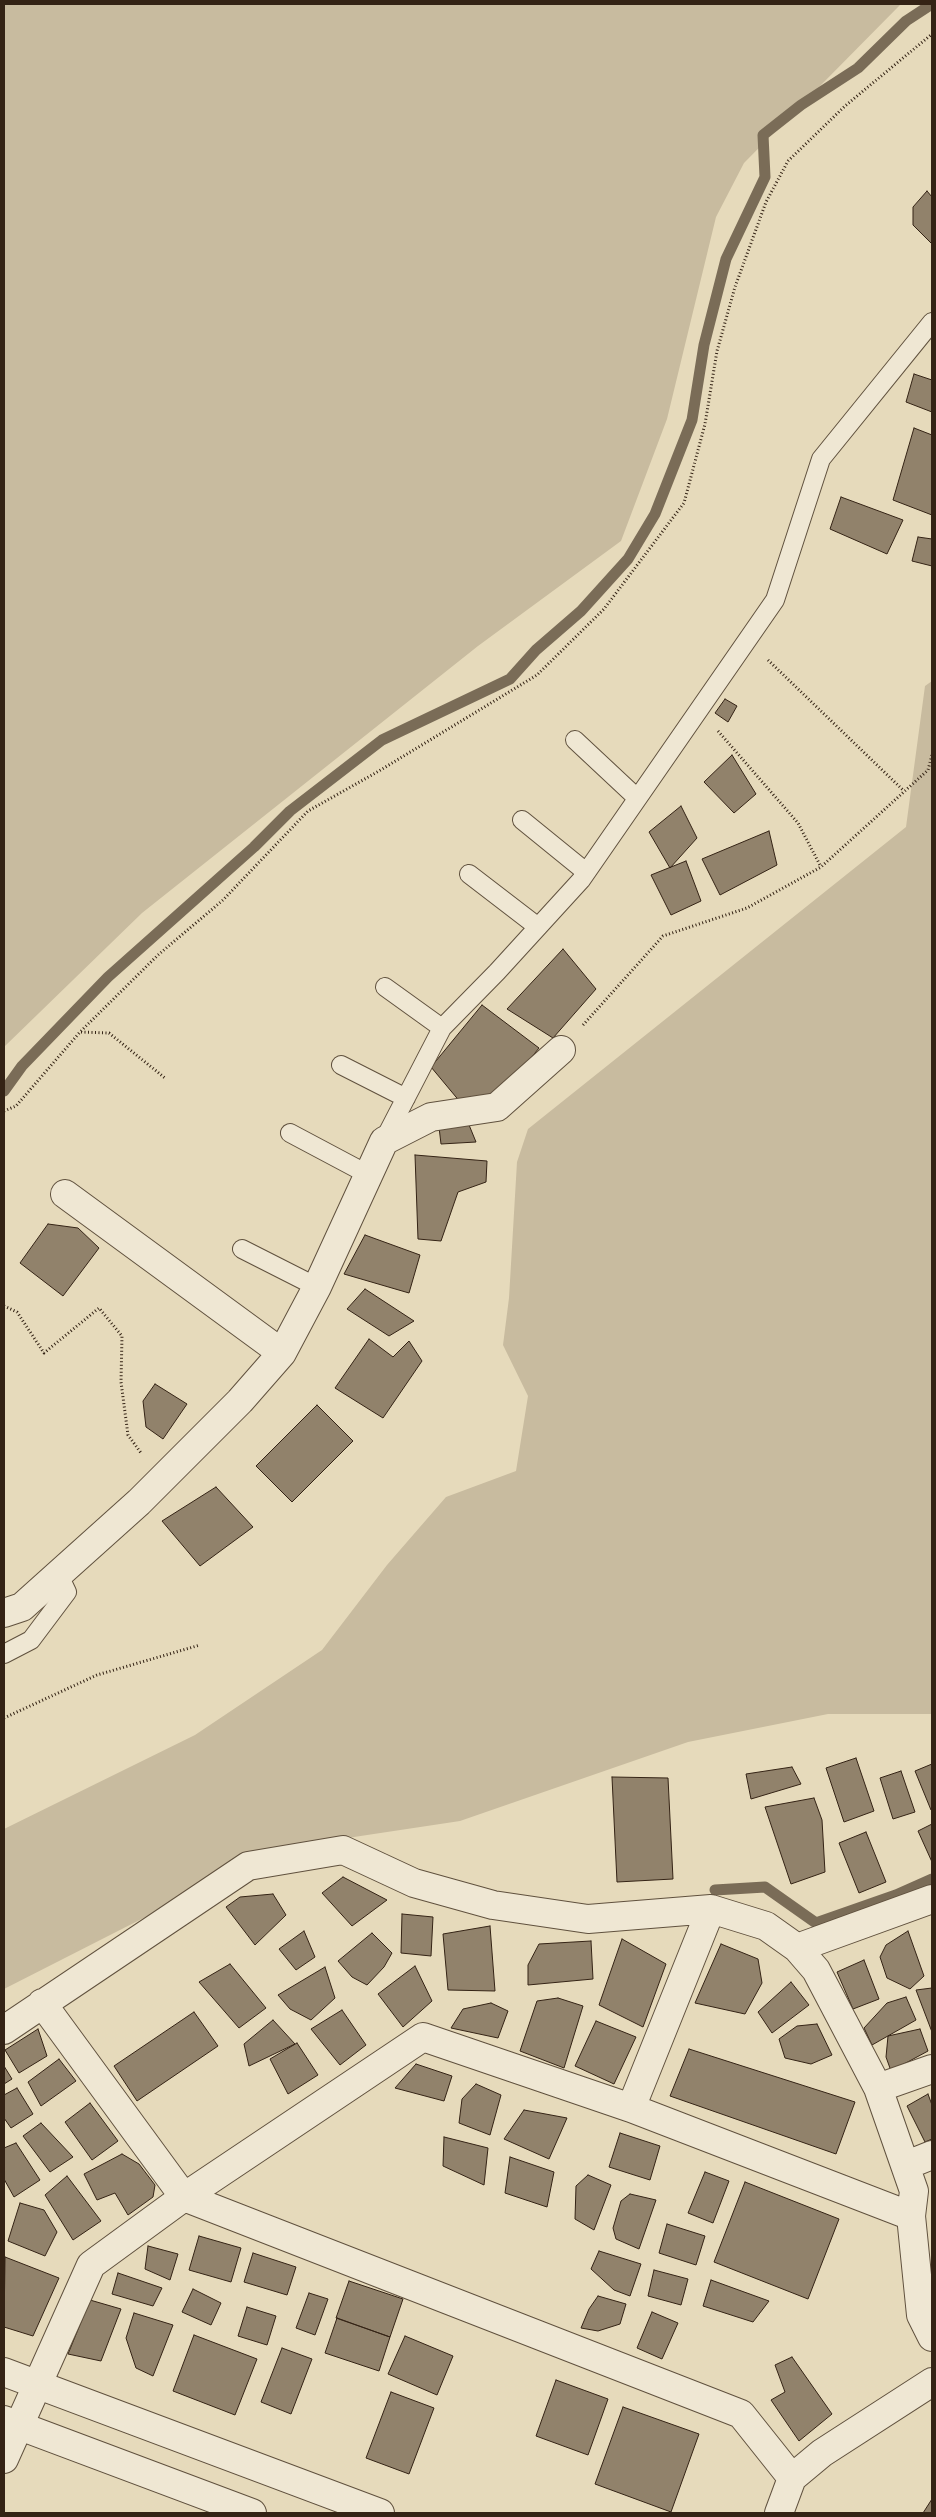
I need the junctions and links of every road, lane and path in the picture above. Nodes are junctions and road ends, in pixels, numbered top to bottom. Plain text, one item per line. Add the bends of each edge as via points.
1 (932, 34) edge
2 (932, 322) edge
3 (747, 640) junction
4 (700, 709) junction
5 (575, 740) dead end
6 (932, 755) edge
7 (904, 792) junction
8 (637, 798) junction
9 (522, 820) dead end
10 (821, 867) junction
11 (586, 872) junction
12 (469, 874) dead end
13 (538, 926) junction
14 (385, 987) dead end
15 (442, 1028) junction
16 (80, 1032) junction
17 (561, 1050) joint
18 (341, 1065) dead end
19 (165, 1078) dead end
20 (406, 1098) junction
21 (4, 1112) edge
22 (290, 1133) dead end
23 (384, 1141) junction
24 (369, 1175) junction
25 (65, 1194) dead end
26 (242, 1249) dead end
27 (317, 1287) junction
28 (4, 1306) edge
29 (282, 1353) junction
30 (162, 1479) junction
31 (58, 1573) junction
32 (4, 1613) edge
33 (200, 1645) dead end
34 (4, 1654) edge
35 (4, 1718) edge
36 (932, 1899) edge
37 (711, 1909) junction
38 (797, 1948) junction
39 (42, 2004) junction
40 (4, 2030) edge
41 (932, 2069) edge
42 (878, 2088) junction
43 (631, 2108) junction
44 (932, 2155) edge
45 (907, 2165) junction
46 (184, 2197) junction
47 (911, 2216) junction
48 (932, 2337) edge
49 (4, 2372) edge
50 (932, 2382) edge
51 (39, 2385) junction
52 (12, 2423) edge
53 (4, 2459) edge
54 (792, 2478) junction
55 (252, 2513) edge
56 (380, 2513) edge
57 (779, 2513) edge

1 - 16 path via 845,106 788,161 766,202 735,287 717,351 705,424 684,503 604,609 537,675 308,811 223,900 158,955
2 - 3 lane via 821,459 775,600
3 - 4 lane
3 - 7 path
4 - 8 lane
4 - 10 path via 798,823
5 - 8 lane
6 - 7 path via 928,770
7 - 10 path
8 - 11 lane
9 - 11 lane
10 - 17 path via 747,908 662,936
11 - 13 lane
12 - 13 lane
13 - 15 lane
14 - 15 lane
15 - 20 lane
16 - 19 path via 109,1033
16 - 21 path via 16,1106
17 - 23 street via 496,1107 431,1117
18 - 20 lane
20 - 23 lane
22 - 24 lane
23 - 24 street
24 - 27 street
25 - 29 street
26 - 27 lane
27 - 29 street
28 - 30 path via 17,1312 44,1353 99,1308 122,1336 121,1382 128,1436
29 - 30 street via 240,1401
30 - 31 street
31 - 32 street via 22,1607
31 - 34 lane via 67,1592 31,1640
33 - 35 path via 97,1675
36 - 38 street
37 - 38 street via 766,1926
37 - 39 street via 588,1919 493,1905 414,1883 344,1850 248,1866
37 - 43 street
38 - 42 street via 816,1970
39 - 40 street
39 - 46 street
41 - 42 street
42 - 45 street
43 - 46 street via 423,2037
43 - 47 street
44 - 45 street
45 - 47 street via 914,2191
46 - 51 street via 91,2265
46 - 54 street via 741,2414
47 - 48 street via 921,2316
49 - 51 street
50 - 54 street via 822,2453
51 - 52 street
51 - 56 street
52 - 53 street
52 - 55 street
54 - 57 street

